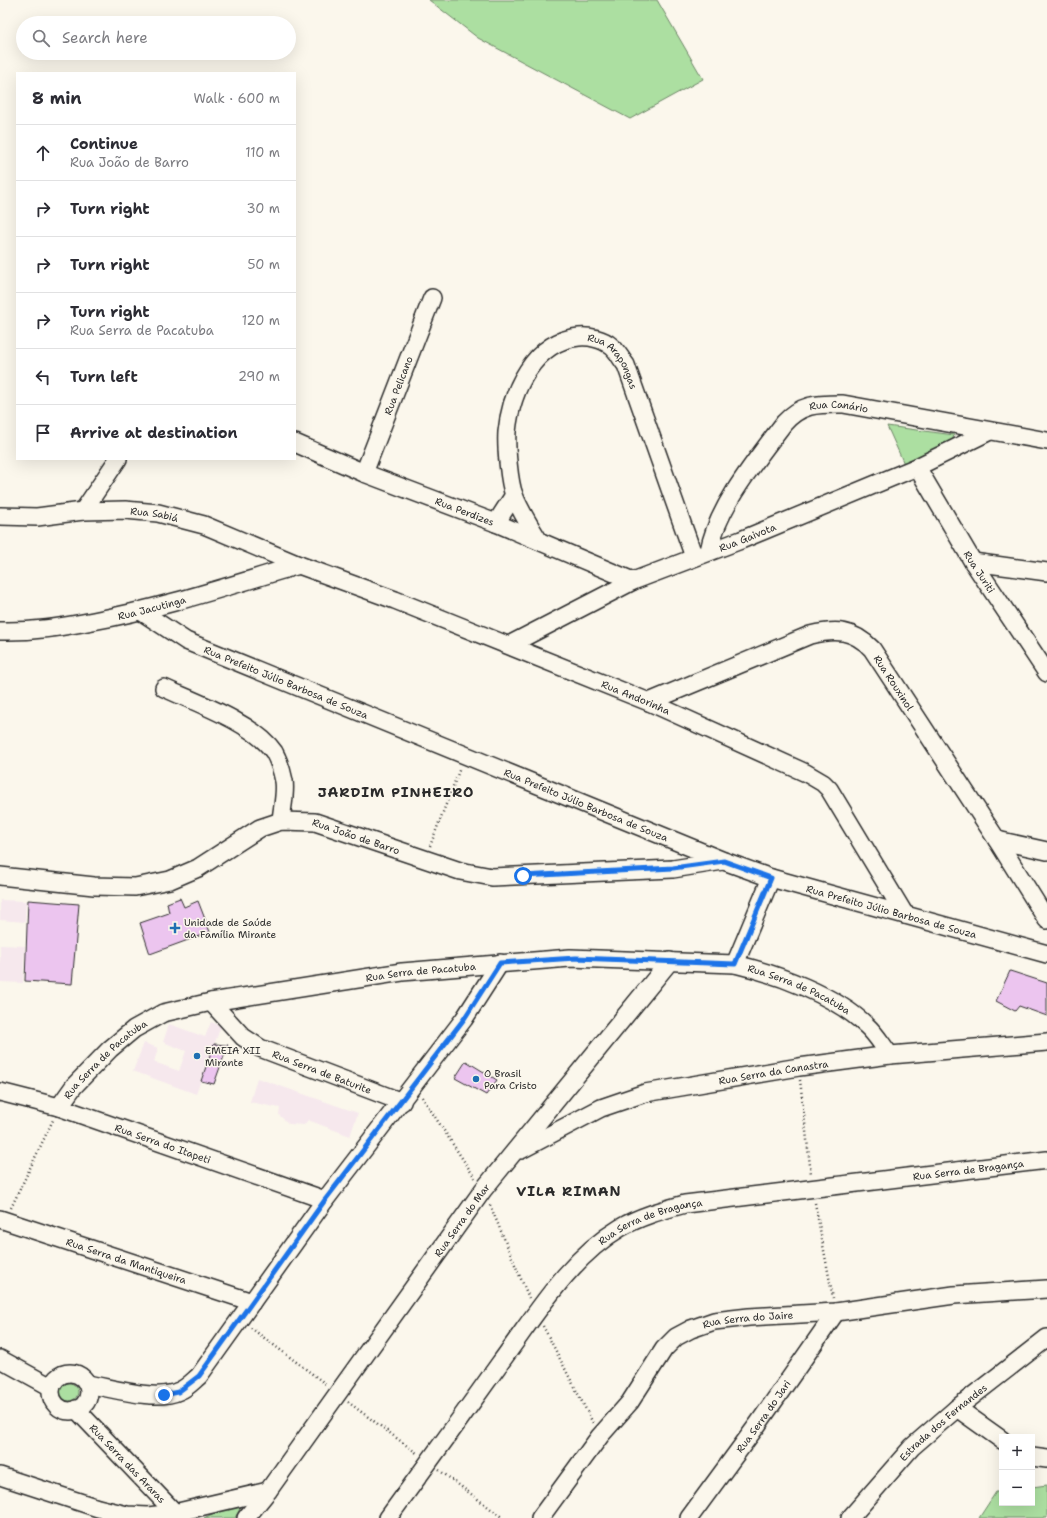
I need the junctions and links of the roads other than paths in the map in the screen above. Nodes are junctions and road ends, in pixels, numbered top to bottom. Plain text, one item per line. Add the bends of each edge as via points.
1 (432, 298) dead end
2 (988, 432) junction
3 (1047, 441) edge
4 (296, 443) edge
5 (117, 460) edge
6 (917, 467) junction
7 (364, 473) junction
8 (514, 495) junction
9 (83, 511) junction
10 (0, 516) edge
11 (496, 523) junction
12 (539, 541) junction
13 (702, 554) junction
14 (973, 562) junction
15 (299, 565) junction
16 (1047, 572) edge
17 (633, 581) junction
18 (142, 612) junction
19 (0, 631) edge
20 (509, 645) junction
21 (1047, 673) edge
22 (164, 688) dead end
23 (649, 702) junction
24 (281, 821) junction
25 (997, 840) junction
26 (1047, 851) edge
27 (724, 861) junction
28 (0, 876) edge
29 (771, 878) junction
30 (905, 915) junction
31 (1047, 920) edge
32 (1047, 954) edge
33 (670, 960) junction
34 (500, 963) junction
35 (735, 964) junction
36 (211, 1002) junction
37 (1047, 1042) edge
38 (890, 1055) junction
39 (0, 1092) edge
40 (402, 1102) junction
41 (59, 1107) junction
42 (514, 1154) junction
43 (1047, 1160) edge
44 (325, 1200) junction
45 (3, 1220) edge
46 (1047, 1288) edge
47 (252, 1302) junction
48 (836, 1312) junction
49 (1047, 1338) edge
50 (0, 1359) edge
51 (87, 1384) junction
52 (52, 1387) junction
53 (957, 1408) junction
54 (76, 1409) junction
55 (999, 1438) edge
56 (1035, 1457) edge
57 (1047, 1459) edge
58 (0, 1476) edge
59 (268, 1491) junction
60 (177, 1515) edge
61 (246, 1518) edge
62 (388, 1518) edge
63 (540, 1518) edge
64 (688, 1518) edge
65 (850, 1518) edge

1 - 7 street, Rua Pelicano
2 - 3 street, Rua Canário
2 - 6 street, Rua Gaivota
2 - 13 street, Rua Canário via 843,404 807,406 794,413 784,423 731,497
4 - 7 street, Rua Perdizes
5 - 9 street
6 - 13 street, Rua Gaivota
6 - 14 street, Rua Juriti
7 - 11 street, Rua Perdizes
8 - 11 street
8 - 12 street, Rua Arapongas
8 - 13 street, Rua Arapongas via 507,432 515,393 536,359 552,345 566,338 588,336 611,345 626,365
9 - 10 street, Rua Sabiá via 37,516
9 - 15 street, Rua Sabiá via 125,510 158,513 204,525
11 - 12 street, Rua Perdizes
12 - 17 street, Rua Perdizes
13 - 17 street, Rua Gaivota
14 - 16 street
14 - 21 street, Rua Juriti
15 - 18 street, Rua Jacutinga
15 - 20 street, Rua Andorinha
17 - 20 street, Rua Gaivota
18 - 19 street, Rua Jacutinga via 47,630
18 - 27 street, Rua Prefeito Júlio Barbosa de Souza via 186,640
20 - 23 street, Rua Andorinha
22 - 24 street via 222,714 250,731 274,752 284,783
23 - 25 street, Rua Rouxinol via 810,635 838,631 851,633 872,649
23 - 30 street, Rua Andorinha via 823,783
24 - 27 street, Rua João de Barro via 315,822 460,871 492,877 673,868
24 - 28 street, Rua João de Barro via 260,828 198,868 170,880 135,888
25 - 26 street
25 - 31 street, Rua Rouxinol
27 - 29 street, Rua Prefeito Júlio Barbosa de Souza
29 - 30 street, Rua Prefeito Júlio Barbosa de Souza
29 - 35 street
30 - 32 street, Rua Prefeito Júlio Barbosa de Souza
33 - 34 street, Rua Serra de Pacatuba via 570,958
33 - 35 street, Rua Serra de Pacatuba
33 - 42 street, Rua Serra do Mar
34 - 36 street, Rua Serra de Pacatuba via 402,972
34 - 40 street via 464,1019
35 - 38 street, Rua Serra de Pacatuba via 792,981 814,991 867,1026
36 - 40 street, Rua Serra de Baturite via 243,1037 260,1048
36 - 41 street, Rua Serra de Pacatuba via 163,1012 134,1028 84,1075
37 - 38 street, Rua Serra da Canastra
38 - 42 street, Rua Serra da Canastra via 799,1067 645,1093 577,1120
39 - 41 street, Rua Serra do Itapeti
40 - 44 street
41 - 44 street, Rua Serra do Itapeti
42 - 59 street, Rua Serra do Mar via 483,1190
43 - 62 street, Rua Serra de Bragança via 686,1204 650,1214 620,1228 595,1246 570,1270
44 - 47 street
45 - 47 street, Rua Serra da Mantiqueira
46 - 48 street, Rua Serra do Jaire via 954,1296
47 - 51 street via 199,1376 178,1392 164,1395 145,1394
48 - 63 street, Rua Serra do Jaire via 714,1321 676,1337 664,1349 630,1402 600,1436
48 - 64 street, Rua Serra do Jari via 758,1424
49 - 53 street, Estrada dos Fernandes
50 - 52 street
51 - 52 street via 79,1376 68,1373 57,1378
51 - 54 street via 86,1402
52 - 54 street via 52,1399 55,1404 65,1410
53 - 55 street
53 - 65 street, Estrada dos Fernandes via 912,1447
54 - 60 street, Rua Serra das Araras
56 - 57 street
58 - 60 street via 127,1515
59 - 60 street
59 - 61 street, Rua Serra do Mar

